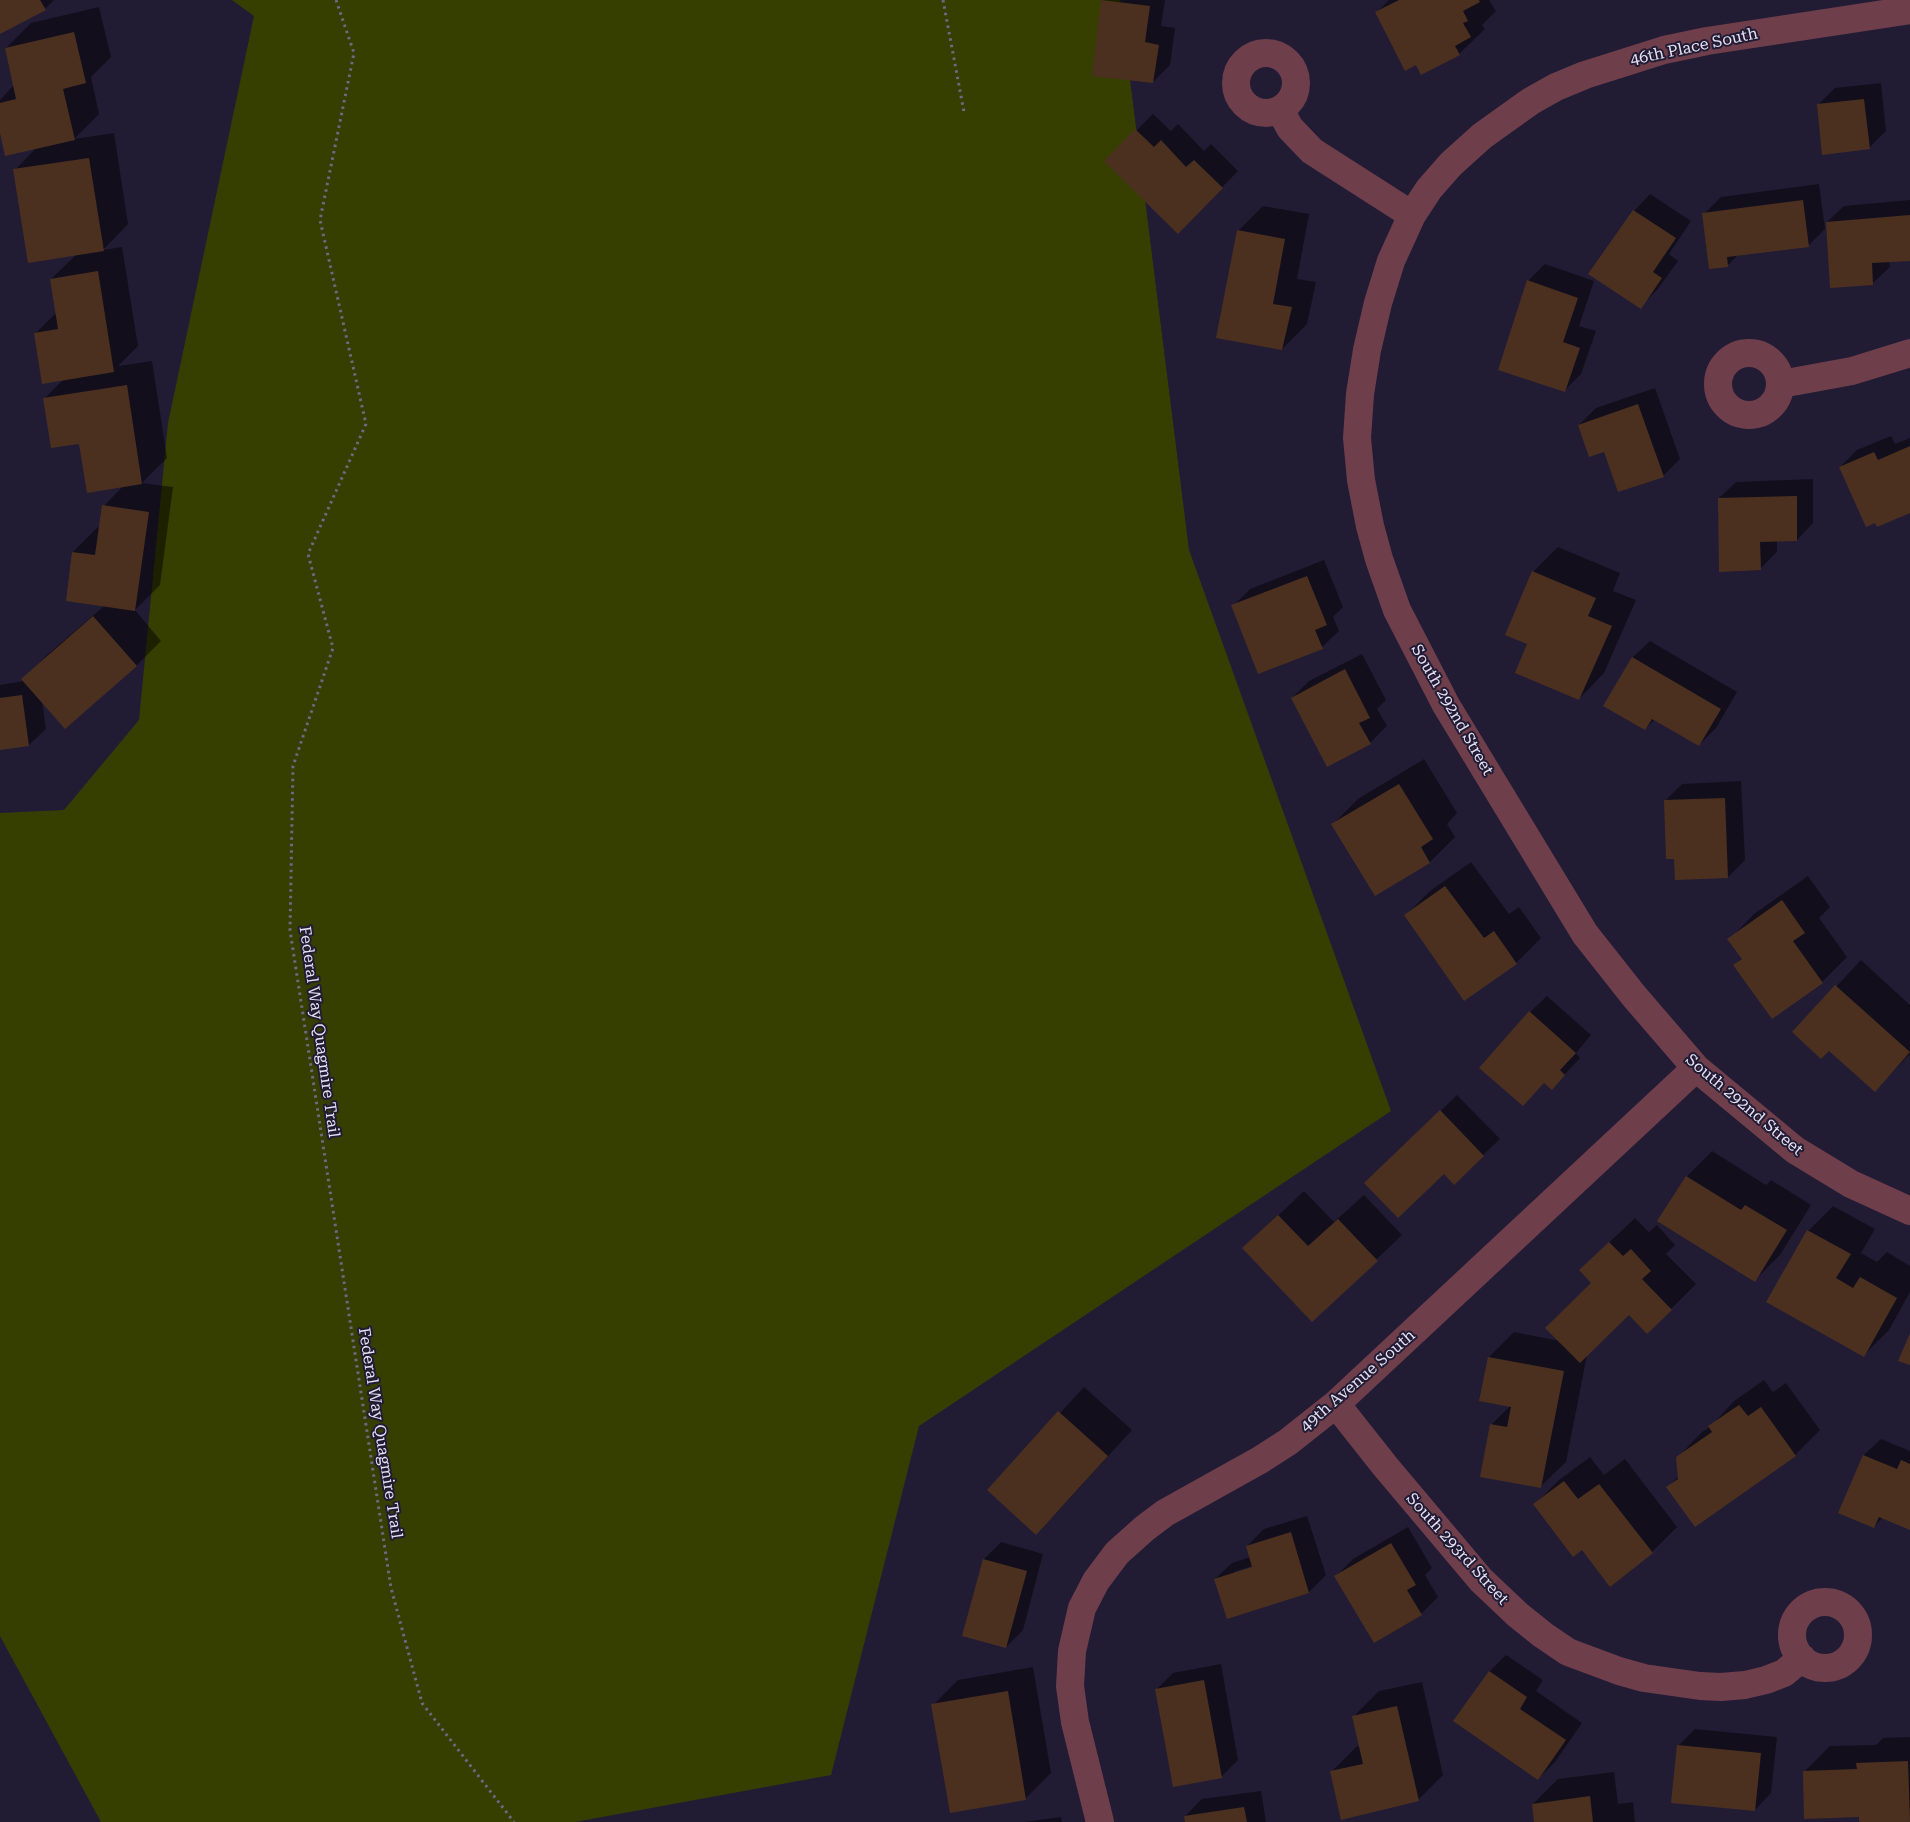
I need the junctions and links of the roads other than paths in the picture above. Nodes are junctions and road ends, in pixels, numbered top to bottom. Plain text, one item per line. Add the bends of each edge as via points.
1 (1910, 10) edge
2 (1280, 110) dead end
3 (1412, 215) junction
4 (1910, 353) edge
5 (1780, 382) dead end
6 (1696, 1068) junction
7 (1910, 1211) edge
8 (1336, 1404) junction
9 (1802, 1658) dead end
10 (1100, 1821) edge

1 - 3 street, 46th Place South via 1707,41 1664,50 1585,75 1531,101 1482,136 1451,164
2 - 3 street via 1290,128 1312,151
3 - 6 street, South 292nd Street via 1378,302 1360,394 1357,438 1361,480 1379,559 1397,610 1446,705 1585,934
4 - 5 street via 1852,371
6 - 7 street, South 292nd Street via 1794,1150 1851,1184
6 - 8 street, 49th Avenue South
8 - 9 street, South 293rd Street via 1481,1580 1542,1635 1568,1652 1644,1678 1721,1687 1766,1680 1784,1673
8 - 10 street, 49th Avenue South via 1288,1442 1152,1523 1117,1552 1096,1581 1082,1608 1072,1651 1070,1686

